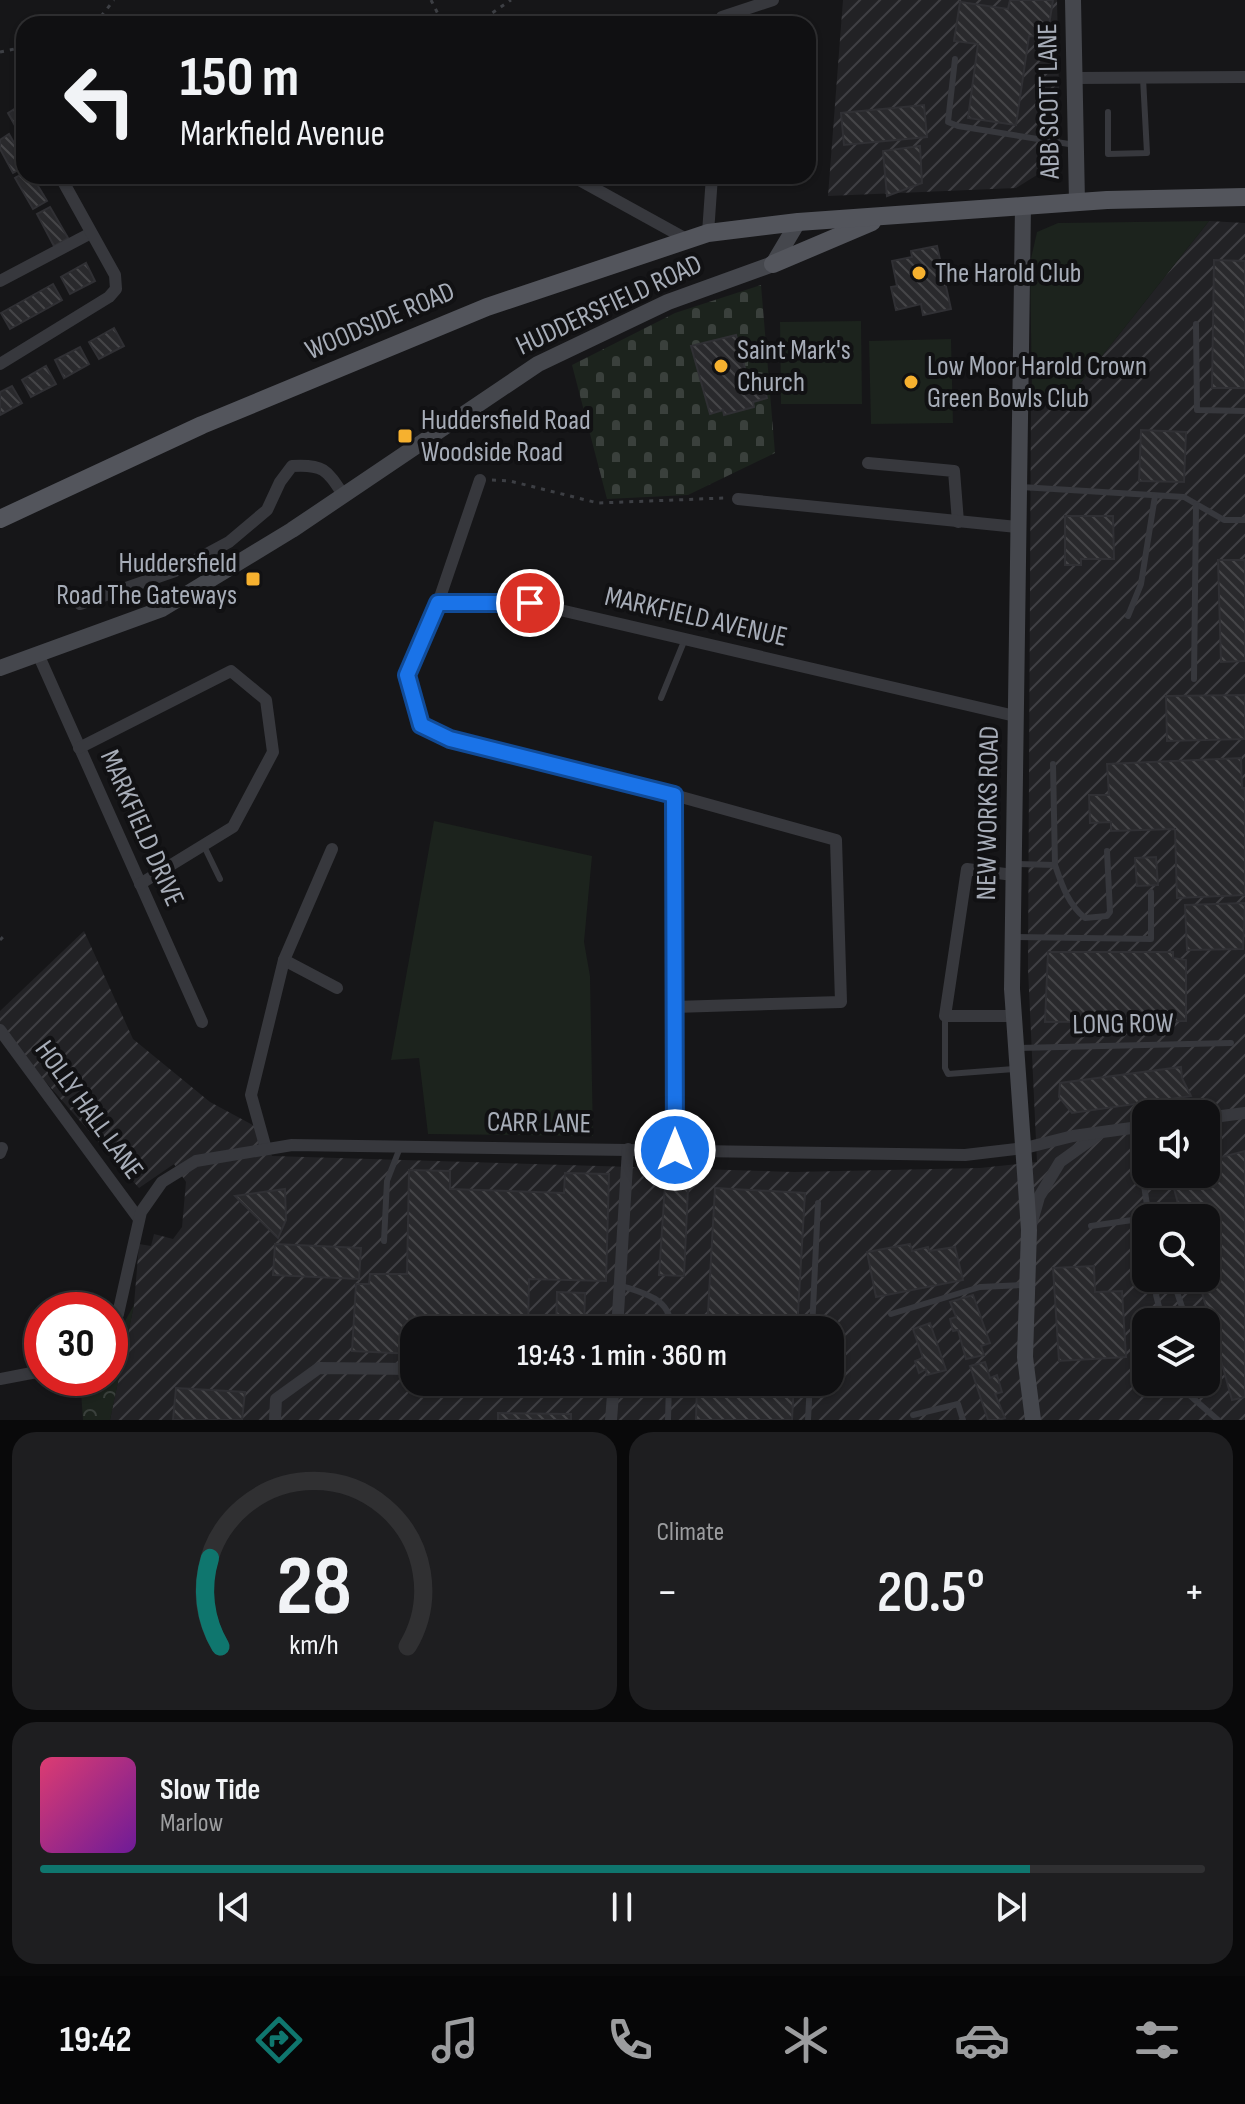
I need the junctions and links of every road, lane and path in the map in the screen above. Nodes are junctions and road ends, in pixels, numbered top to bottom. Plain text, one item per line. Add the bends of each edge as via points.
1 (114, 0) edge
2 (511, 0) edge
3 (773, 0) edge
4 (1073, 0) edge
5 (101, 16) edge
6 (488, 16) edge
7 (725, 16) edge
8 (955, 59) dead end
9 (1245, 77) edge
10 (1075, 78) junction
11 (1143, 78) junction
12 (1108, 112) dead end
13 (1076, 145) junction
14 (64, 184) edge
15 (586, 184) edge
16 (711, 184) edge
17 (589, 186) joint
18 (1245, 197) edge
19 (1077, 202) junction
20 (1023, 206) junction
21 (890, 215) junction
22 (798, 222) junction
23 (91, 233) junction
24 (708, 233) junction
25 (688, 240) junction
26 (773, 264) junction
27 (0, 281) edge
28 (1196, 324) dead end
29 (0, 364) edge
30 (1245, 411) edge
31 (868, 463) dead end
32 (480, 480) joint
33 (1018, 486) junction
34 (344, 496) junction
35 (1155, 496) junction
36 (738, 499) joint
37 (1196, 505) junction
38 (0, 519) edge
39 (1245, 520) edge
40 (958, 522) junction
41 (1017, 527) junction
42 (438, 603) junction
43 (80, 604) dead end
44 (1128, 616) dead end
45 (685, 639) junction
46 (38, 654) junction
47 (0, 668) edge
48 (1194, 679) dead end
49 (661, 698) dead end
50 (1015, 716) junction
51 (79, 748) junction
52 (1053, 764) dead end
53 (674, 795) junction
54 (203, 844) junction
55 (332, 849) dead end
56 (1107, 851) dead end
57 (1055, 865) junction
58 (1013, 870) junction
59 (220, 879) dead end
60 (140, 884) junction
61 (1151, 892) dead end
62 (5, 935) dead end
63 (1012, 937) junction
64 (0, 940) edge
65 (284, 960) junction
66 (337, 988) dead end
67 (674, 1007) junction
68 (945, 1016) junction
69 (1013, 1016) junction
70 (202, 1022) dead end
71 (0, 1030) edge
72 (1231, 1043) dead end
73 (1016, 1048) junction
74 (1018, 1069) junction
75 (1245, 1113) edge
76 (1220, 1116) edge
77 (1132, 1128) edge
78 (1101, 1132) junction
79 (401, 1145) junction
80 (1025, 1148) junction
81 (266, 1149) junction
82 (628, 1149) junction
83 (675, 1150) junction
84 (818, 1203) dead end
85 (139, 1219) junction
86 (1132, 1220) edge
87 (1091, 1226) dead end
88 (1029, 1230) junction
89 (384, 1241) dead end
90 (619, 1285) junction
91 (1027, 1285) junction
92 (123, 1292) edge
93 (891, 1314) dead end
94 (618, 1316) edge
95 (669, 1316) edge
96 (813, 1316) edge
97 (400, 1369) edge
98 (24, 1374) edge
99 (0, 1379) edge
100 (613, 1396) edge
101 (669, 1396) edge
102 (809, 1396) edge
103 (1194, 1397) edge
104 (913, 1415) dead end
105 (275, 1420) edge
106 (611, 1420) edge
107 (668, 1420) edge
108 (808, 1420) edge
109 (963, 1420) edge
110 (1033, 1420) edge
111 (1218, 1420) edge

1 - 5 path
2 - 6 path
3 - 7 street
4 - 10 street, ABB SCOTT LANE
8 - 13 lane via 948,122
9 - 11 street
10 - 11 street
10 - 13 street, ABB SCOTT LANE
11 - 12 lane via 1147,153 1108,154
13 - 19 street, ABB SCOTT LANE
14 - 23 street
15 - 17 street
16 - 24 street
17 - 25 street
18 - 19 main road
19 - 20 main road
20 - 21 main road
20 - 33 street, NEW WORKS ROAD
21 - 22 main road
21 - 26 main road
22 - 24 main road, WOODSIDE ROAD
22 - 26 street
23 - 27 street
23 - 29 street via 115,275 114,293
24 - 25 main road, WOODSIDE ROAD
25 - 38 main road, WOODSIDE ROAD via 487,307 202,425
26 - 34 street, HUDDERSFIELD ROAD via 668,302 538,364
28 - 30 lane via 1197,410
31 - 40 street via 954,471
32 - 36 path via 510,481 598,503
32 - 42 street
33 - 35 lane
33 - 41 street, NEW WORKS ROAD
34 - 43 street via 329,473 314,465 292,466 267,510 229,542 175,571
34 - 46 street, HUDDERSFIELD ROAD via 162,609
35 - 37 lane via 1184,497
35 - 44 lane via 1141,584
36 - 40 street
37 - 39 lane via 1224,520
37 - 48 lane
40 - 41 street
41 - 50 street, NEW WORKS ROAD
42 - 45 street, MARKFIELD AVENUE via 530,603
42 - 53 street via 407,675 421,725 450,739
45 - 49 lane
45 - 50 street, MARKFIELD AVENUE
46 - 47 street, HUDDERSFIELD ROAD
46 - 51 street, MARKFIELD DRIVE
50 - 58 street, NEW WORKS ROAD
51 - 54 street via 231,671 266,700 273,752 233,827
51 - 60 street, MARKFIELD DRIVE
52 - 57 lane
53 - 67 street
53 - 67 street via 836,840 841,1002
54 - 59 lane
54 - 60 street
55 - 65 street
56 - 57 lane via 1110,912 1097,919 1075,910
57 - 58 lane
58 - 63 street, NEW WORKS ROAD
58 - 68 street via 967,869
60 - 70 street, MARKFIELD DRIVE
61 - 63 lane via 1151,939
62 - 64 path
63 - 69 street, NEW WORKS ROAD
65 - 66 street
65 - 81 street via 251,1095
67 - 83 street
68 - 69 street
68 - 74 lane via 948,1074
69 - 73 street, NEW WORKS ROAD
71 - 85 street, HOLLY HALL LANE
72 - 73 lane, LONG ROW
73 - 74 street, NEW WORKS ROAD
74 - 80 street, NEW WORKS ROAD
75 - 76 street
77 - 78 street, CARR LANE
78 - 80 street, CARR LANE
78 - 88 street via 1060,1162 1039,1197
79 - 81 street, CARR LANE
79 - 82 street, CARR LANE
79 - 89 lane via 387,1181
80 - 83 street, CARR LANE via 965,1155
80 - 88 street, NEW WORKS ROAD
81 - 85 street, CARR LANE via 196,1161 162,1182
82 - 83 street, CARR LANE
82 - 90 street
84 - 96 lane
85 - 92 street
86 - 87 lane
88 - 91 street, NEW WORKS ROAD
90 - 94 street
90 - 95 lane via 659,1299
91 - 93 lane via 980,1287
91 - 110 street, NEW WORKS ROAD via 1025,1357
97 - 105 street via 319,1368 276,1399
98 - 99 street
100 - 106 street
101 - 107 lane
102 - 108 lane
103 - 111 lane
104 - 109 lane via 958,1404

